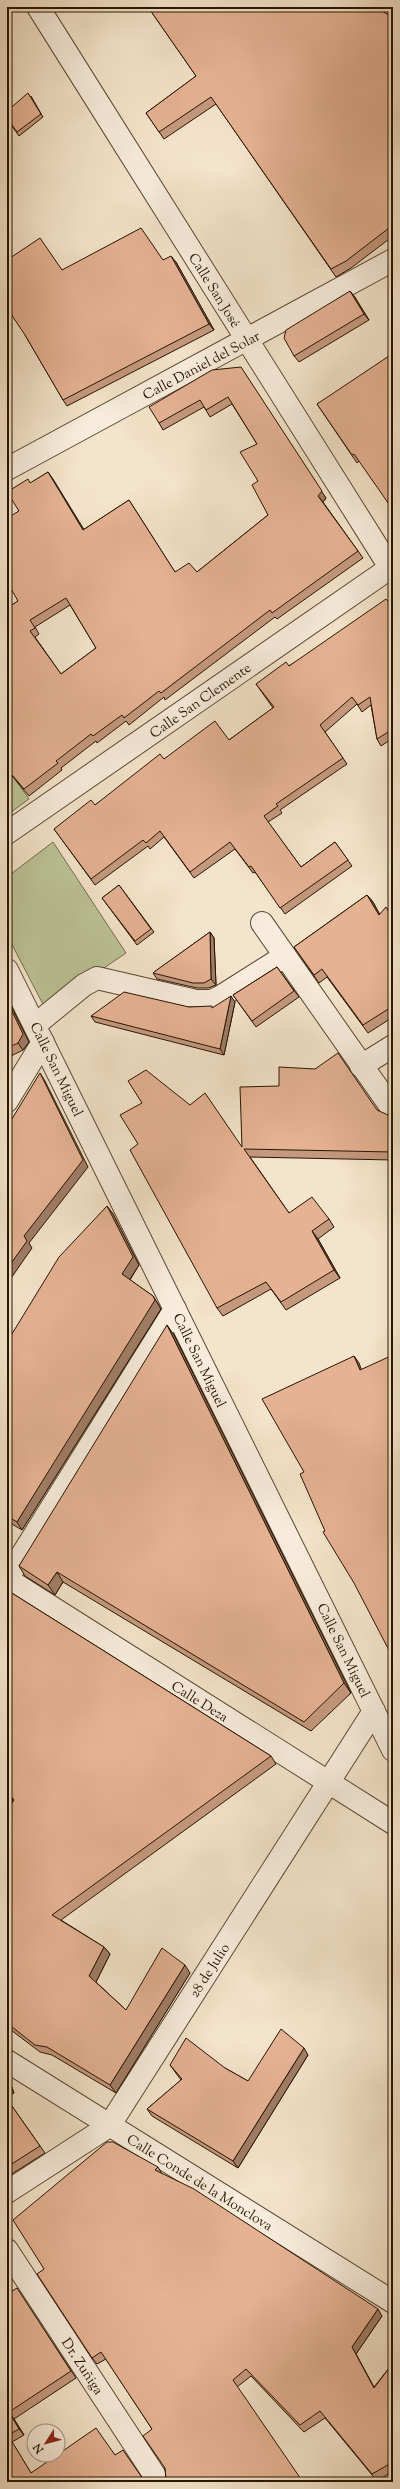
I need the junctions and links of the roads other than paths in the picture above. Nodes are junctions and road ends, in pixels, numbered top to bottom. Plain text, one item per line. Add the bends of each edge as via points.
1 (38, 7) edge
2 (393, 260) edge
3 (247, 340) junction
4 (7, 469) edge
5 (392, 569) edge
6 (7, 833) edge
7 (262, 923) dead end
8 (285, 956) junction
9 (7, 970) edge
10 (39, 1033) junction
11 (393, 1046) edge
12 (361, 1066) junction
13 (7, 1101) edge
14 (393, 1110) edge
15 (175, 1309) junction
16 (7, 1579) edge
17 (374, 1711) junction
18 (393, 1750) edge
19 (330, 1783) junction
20 (393, 1823) edge
21 (7, 2062) edge
22 (110, 2126) junction
23 (7, 2192) edge
24 (7, 2250) edge
25 (393, 2302) edge
26 (159, 2482) edge

1 - 3 street, Calle San José
2 - 3 street, Calle Daniel del Solar
3 - 4 street, Calle Daniel del Solar
3 - 5 street, Calle San José
5 - 6 street, Calle San Clemente
7 - 8 street
8 - 10 street via 210,1001 196,1001 97,978 84,985
8 - 12 street
9 - 10 street, Calle San Miguel
10 - 13 street
10 - 15 street, Calle San Miguel
11 - 12 street
12 - 14 street
15 - 16 street
15 - 17 street, Calle San Miguel
16 - 19 street, Calle Deza
17 - 18 street, Calle San Miguel
17 - 19 street, 28 de Julio
19 - 20 street, Calle Deza
19 - 22 street, 28 de Julio
21 - 22 street, Calle Conde de la Monclova
22 - 23 street, 28 de Julio
22 - 25 street, Calle Conde de la Monclova
24 - 26 street, Dr. Zuñiga

